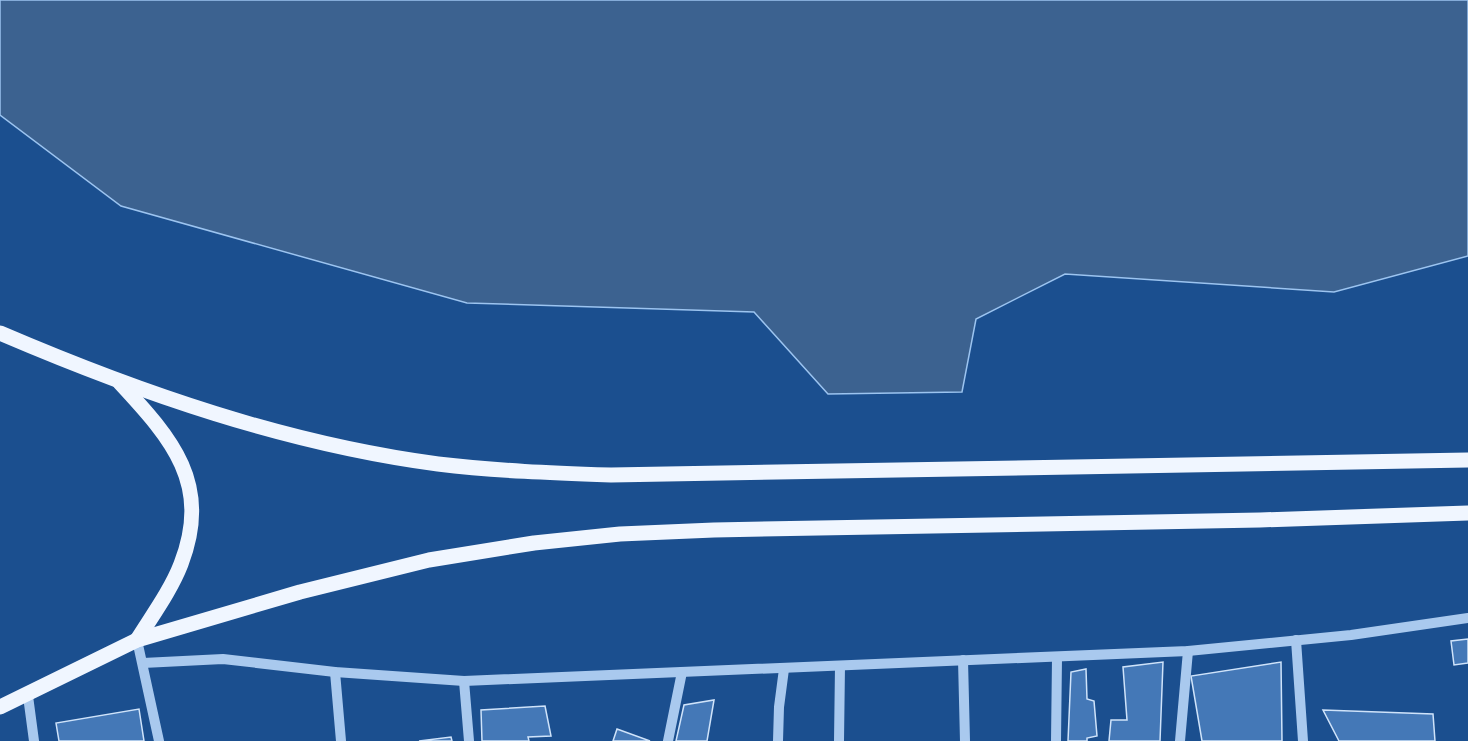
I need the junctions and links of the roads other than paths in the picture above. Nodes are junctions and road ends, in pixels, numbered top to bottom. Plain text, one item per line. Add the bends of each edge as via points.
1 (0, 333) edge
2 (117, 380) junction
3 (1468, 460) edge
4 (1468, 513) edge
5 (1468, 618) edge
6 (137, 640) junction
7 (1296, 640) junction
8 (1188, 651) junction
9 (1057, 658) junction
10 (963, 660) junction
11 (143, 663) junction
12 (840, 666) junction
13 (784, 669) junction
14 (335, 672) junction
15 (682, 672) junction
16 (464, 681) junction
17 (28, 696) junction
18 (0, 708) edge
19 (34, 741) edge
20 (159, 741) edge
21 (341, 741) edge
22 (469, 741) edge
23 (668, 741) edge
24 (778, 741) edge
25 (839, 741) edge
26 (965, 741) edge
27 (1056, 741) edge
28 (1180, 741) edge
29 (1303, 741) edge

1 - 2 main road
2 - 3 main road via 280,433 438,464 528,473 611,475
2 - 6 main road via 151,417 178,455 192,492 193,528 181,566
4 - 6 main road via 620,534 429,560 300,592
5 - 7 street
6 - 11 street
6 - 17 main road
7 - 8 street
7 - 29 street
8 - 9 street
8 - 28 street
9 - 10 street
9 - 27 street
10 - 12 street
10 - 26 street
11 - 14 street via 223,659
11 - 20 street
12 - 13 street
12 - 25 street
13 - 15 street
13 - 24 street
14 - 16 street
14 - 21 street
15 - 16 street
15 - 23 street
16 - 22 street
17 - 18 main road
17 - 19 street

